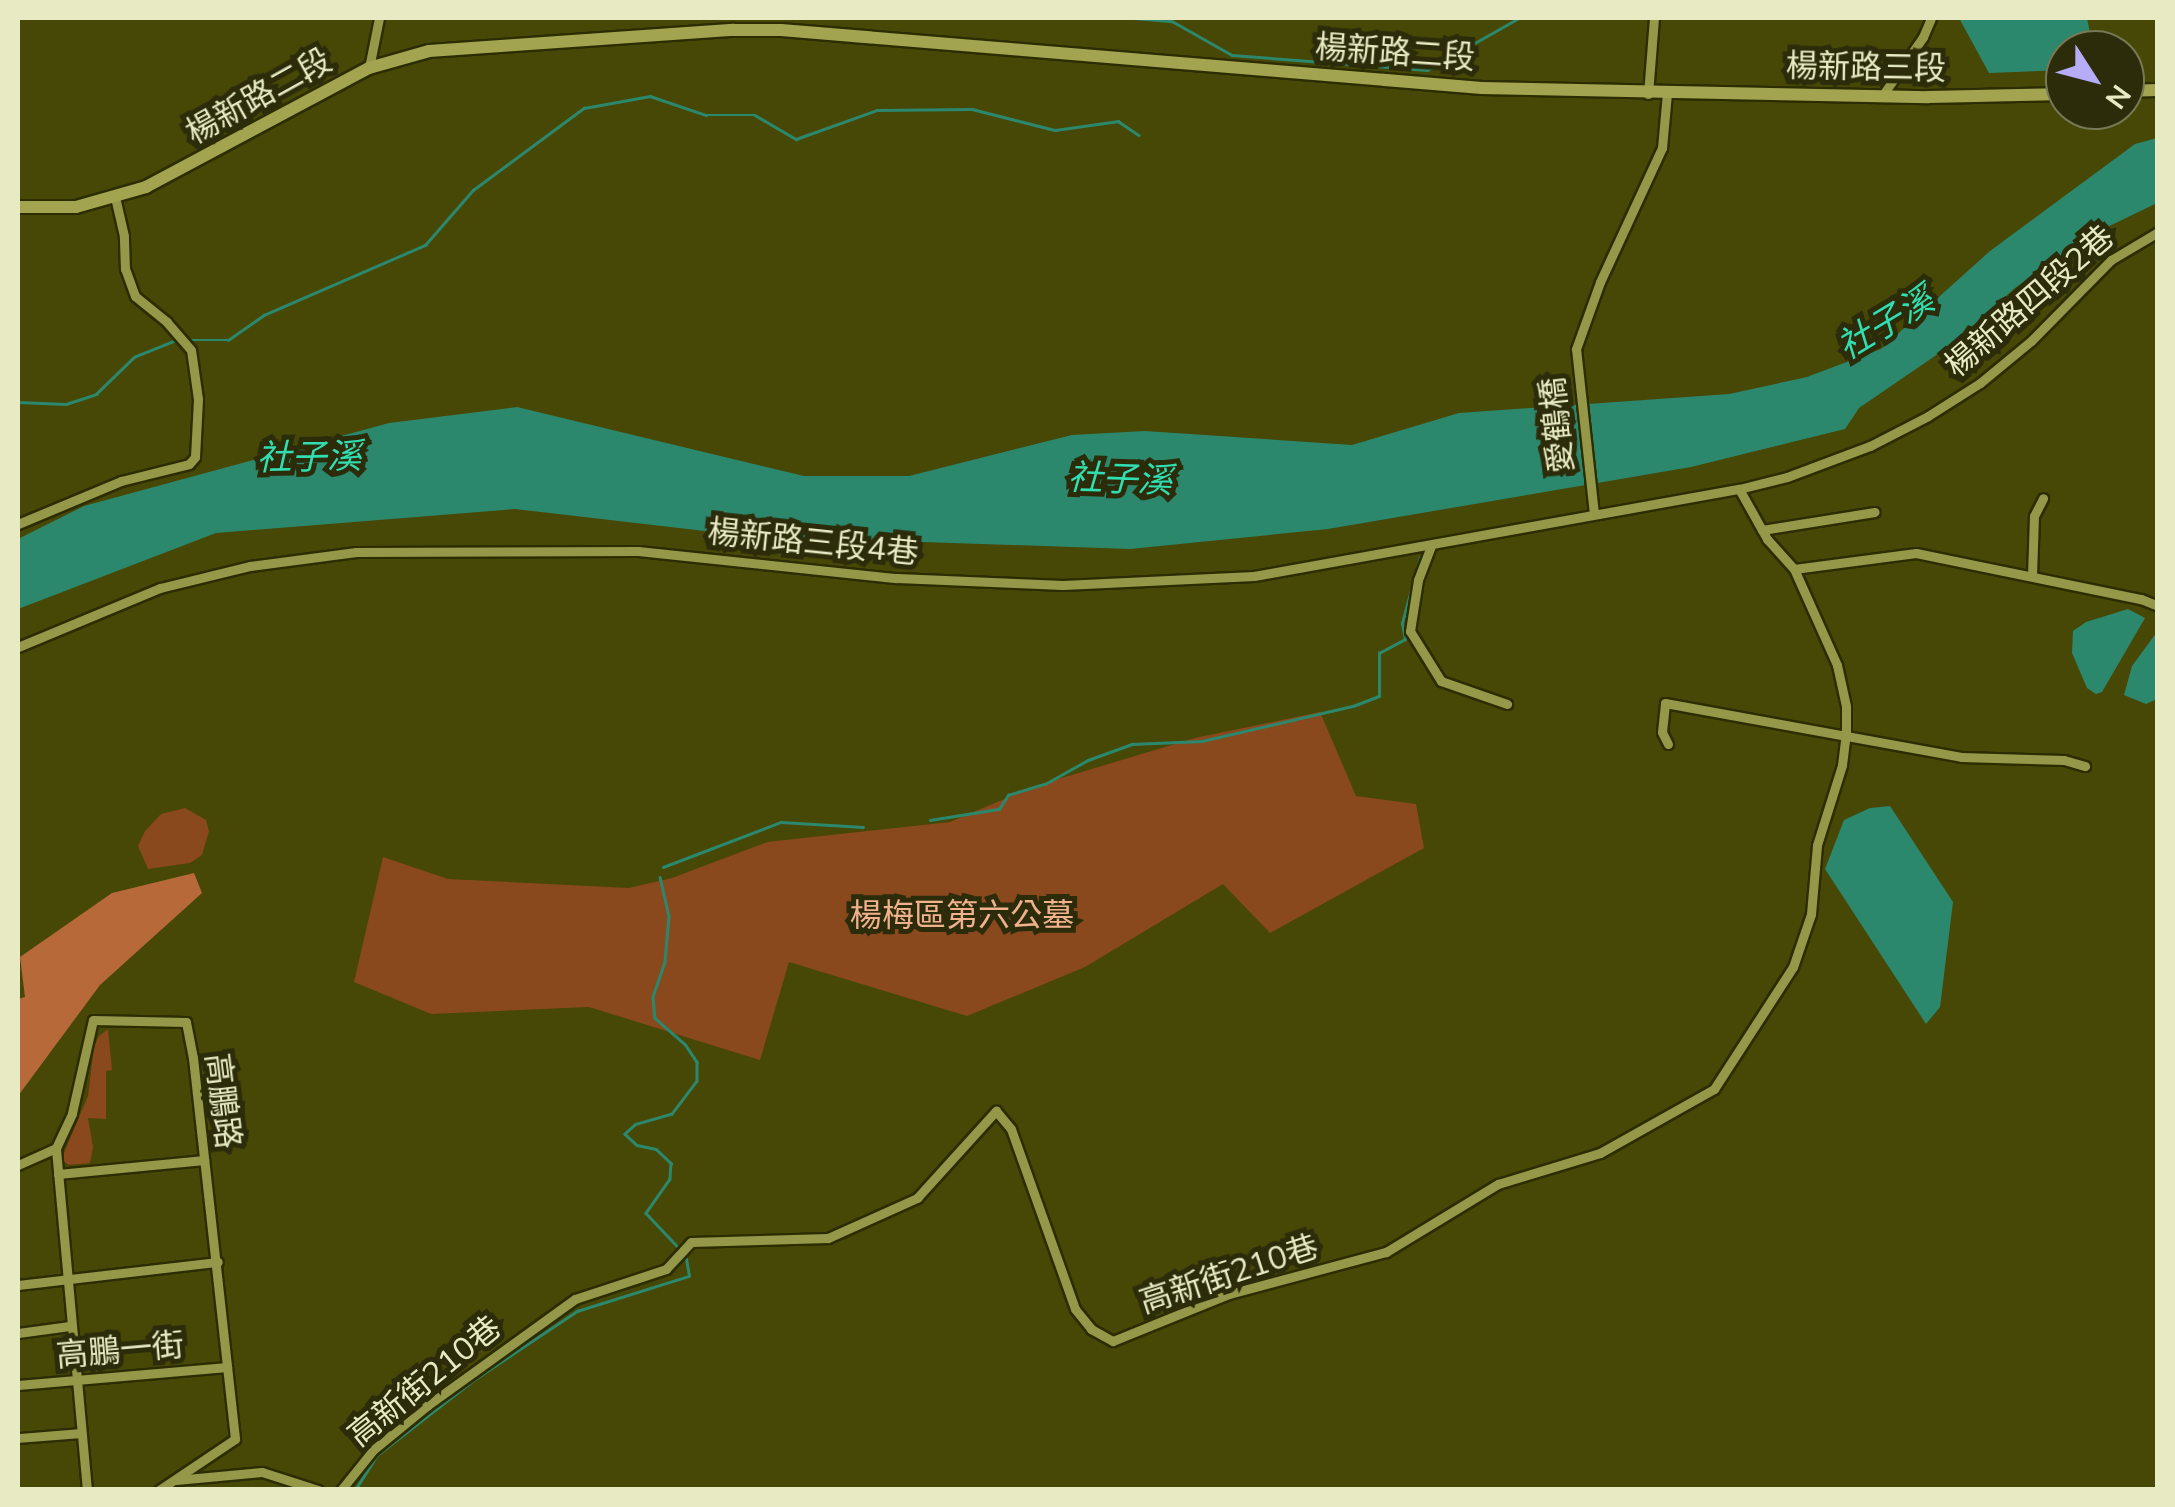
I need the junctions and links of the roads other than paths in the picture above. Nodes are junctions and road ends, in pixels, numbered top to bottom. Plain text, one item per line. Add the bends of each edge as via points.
1 (379, 18) edge
2 (1654, 18) edge
3 (1931, 18) edge
4 (370, 68) junction
5 (1667, 93) junction
6 (1648, 94) junction
7 (2045, 94) edge
8 (1882, 96) junction
9 (115, 198) junction
10 (18, 208) edge
11 (2158, 232) edge
12 (1739, 489) junction
13 (2043, 498) dead end
14 (1874, 512) dead end
15 (1594, 514) junction
16 (18, 524) edge
17 (1762, 530) junction
18 (1431, 546) junction
19 (1794, 569) junction
20 (2032, 576) junction
21 (2158, 606) edge
22 (18, 647) edge
23 (1507, 704) dead end
24 (1846, 734) junction
25 (1668, 744) dead end
26 (2085, 766) dead end
27 (56, 1148) junction
28 (204, 1160) junction
29 (18, 1165) edge
30 (58, 1174) junction
31 (218, 1262) junction
32 (66, 1278) junction
33 (18, 1285) edge
34 (70, 1326) junction
35 (18, 1333) edge
36 (227, 1367) junction
37 (75, 1379) junction
38 (18, 1384) edge
39 (80, 1433) junction
40 (18, 1438) edge
41 (174, 1480) junction
42 (86, 1490) edge
43 (160, 1490) edge
44 (318, 1490) edge
45 (340, 1490) edge

1 - 4 street
2 - 6 street
3 - 8 street
4 - 6 main road, 楊新路二段 via 429,50 782,30 1381,81
4 - 9 main road, 楊新路二段 via 181,172
5 - 6 main road, 楊新路二段
5 - 8 main road, 楊新路三段
5 - 15 street, 愛鶴橋 via 1662,148 1576,349
7 - 8 main road, 楊新路三段
9 - 10 main road, 楊新路二段
9 - 16 street via 135,296 191,350 198,398 195,458
11 - 12 street, 楊新路四段2巷 via 2111,260 2030,342 1928,416 1870,446
12 - 15 street, 楊新路四段2巷
12 - 17 street, 高新街210巷
13 - 20 street via 2034,516
14 - 17 street
15 - 18 street, 楊新路三段4巷
17 - 19 street, 高新街210巷
18 - 22 street, 楊新路三段4巷 via 1254,576 1063,585 935,581 638,552 356,552 250,566 160,588
18 - 23 street via 1410,632 1441,681
19 - 20 street via 1916,554
19 - 24 street, 高新街210巷 via 1837,665
20 - 21 street
24 - 25 street via 1664,703
24 - 26 street via 1960,756
24 - 45 street, 高新街210巷 via 1817,845 1811,914 1793,967 1720,1083 1600,1153 1498,1184 1386,1252 1229,1294 1113,1341 1075,1309 1011,1129 996,1111 917,1198 828,1238 692,1242 666,1269 575,1299 373,1450
27 - 28 street, 高鵬路 via 72,1112 93,1020 186,1022
27 - 29 street
27 - 30 street, 高鵬路
28 - 30 street
28 - 31 street, 高鵬路
30 - 32 street, 高鵬路
31 - 32 street
31 - 36 street, 高鵬路
32 - 33 street
32 - 34 street, 高鵬路
34 - 35 street
34 - 37 street, 高鵬路
36 - 37 street, 高鵬一街
36 - 41 street, 高鵬路 via 235,1439
37 - 38 street, 高鵬一街
37 - 39 street, 高鵬路
39 - 40 street
39 - 42 street, 高鵬路
41 - 43 street
41 - 44 street via 262,1472

